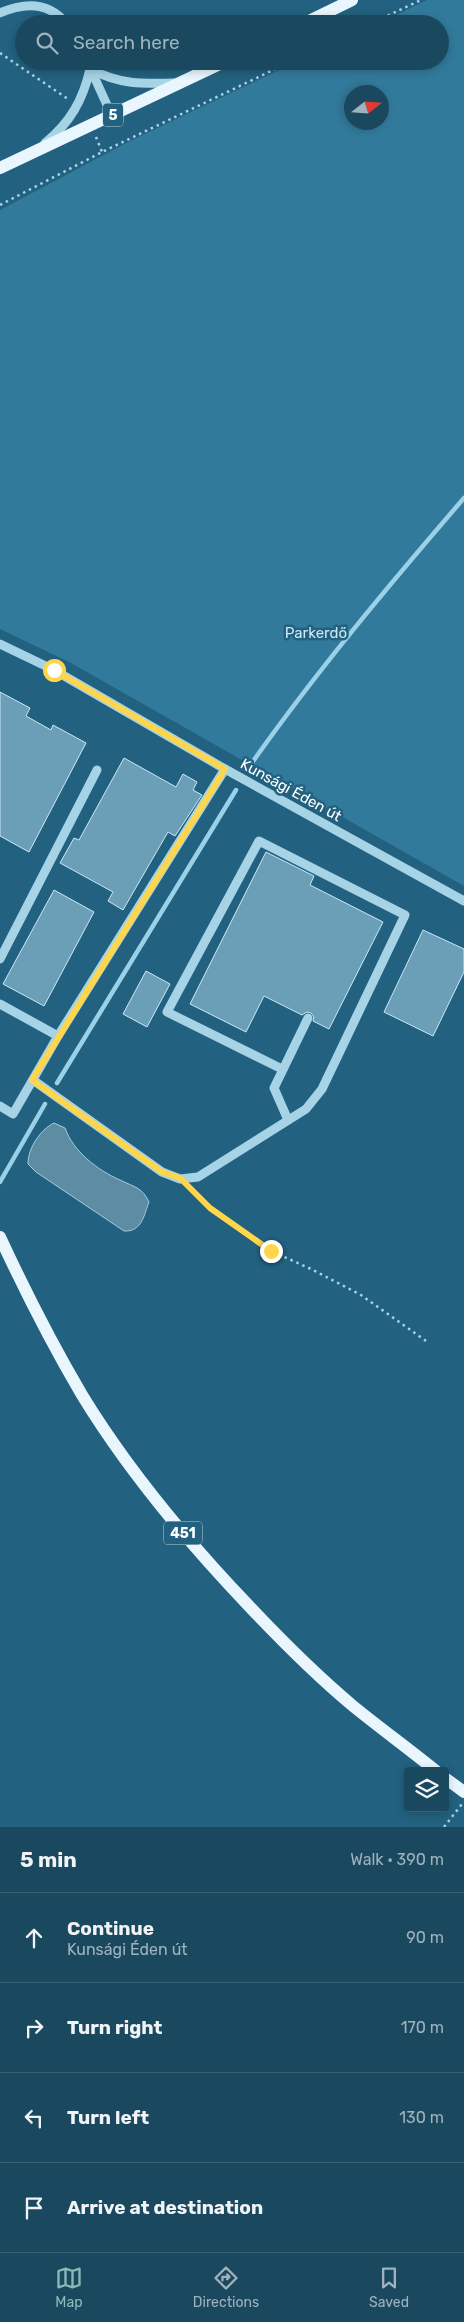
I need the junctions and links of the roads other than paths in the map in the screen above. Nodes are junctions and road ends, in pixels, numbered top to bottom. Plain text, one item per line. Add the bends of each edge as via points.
1 (352, 0) edge
2 (49, 4) edge
3 (0, 13) edge
4 (59, 15) edge
5 (321, 15) edge
6 (88, 70) edge
7 (91, 70) edge
8 (97, 70) edge
9 (208, 70) edge
10 (181, 83) junction
11 (112, 116) junction
12 (36, 151) junction
13 (0, 168) edge
14 (0, 644) edge
15 (225, 769) junction
16 (97, 770) dead end
17 (464, 902) edge
18 (0, 959) edge
19 (0, 1004) edge
20 (308, 1018) dead end
21 (58, 1036) junction
22 (282, 1069) junction
23 (32, 1080) junction
24 (0, 1106) edge
25 (288, 1120) junction
26 (0, 1237) edge
27 (431, 1767) edge
28 (449, 1781) edge
29 (464, 1792) edge

1 - 5 main road
2 - 3 street via 24,4
2 - 4 street
6 - 12 street via 78,107 63,127
7 - 11 street
8 - 10 street via 114,81 127,84
9 - 10 main road, 5
10 - 11 main road, 5
11 - 12 main road, 5
12 - 13 main road, 5
14 - 15 street, Kunsági Éden út via 54,670
15 - 17 street, Kunsági Éden út
15 - 21 street
16 - 18 street
19 - 21 street
20 - 22 street
21 - 23 street
22 - 25 street via 274,1088
22 - 25 street via 167,1012 259,841 406,915 322,1089 306,1109
23 - 24 street via 13,1114
23 - 25 street via 162,1172 180,1178 198,1176
26 - 27 main road, 451 via 47,1334 83,1396 168,1515 300,1659
28 - 29 main road

